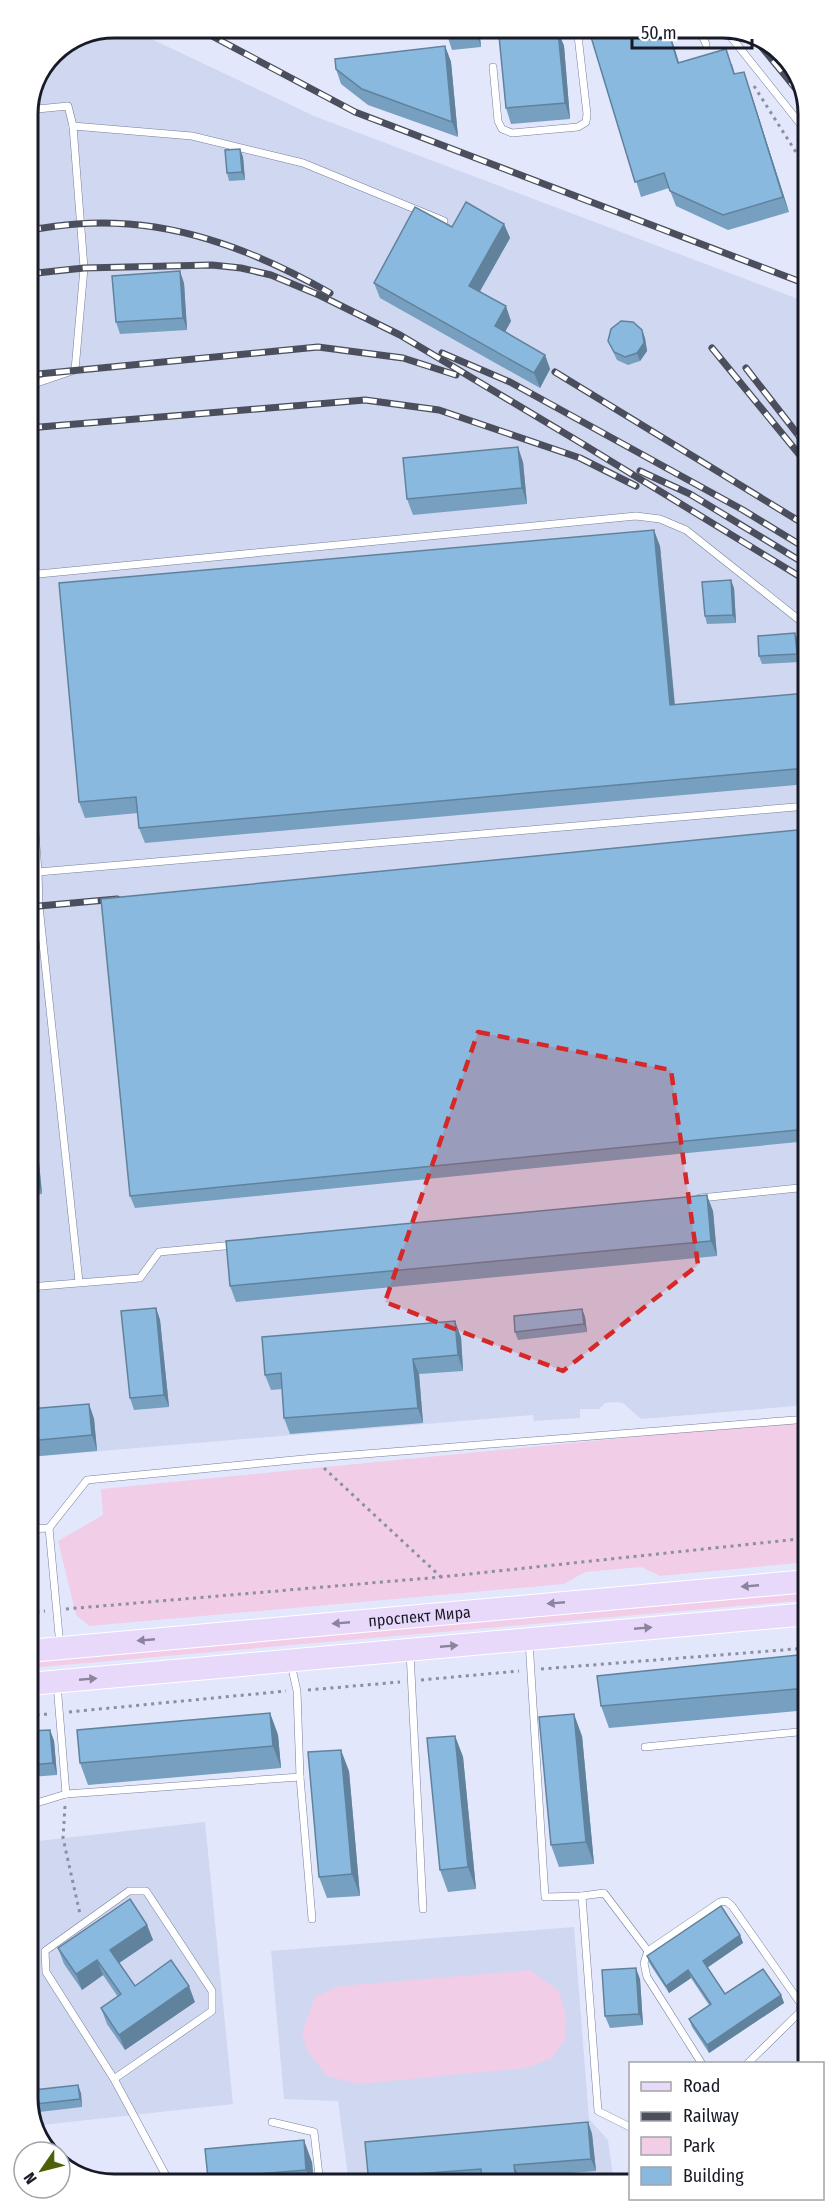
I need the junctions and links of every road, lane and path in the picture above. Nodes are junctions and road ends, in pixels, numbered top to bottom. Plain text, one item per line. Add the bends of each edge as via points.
1 (578, 38) edge
2 (703, 38) edge
3 (732, 39) edge
4 (705, 44) dead end
5 (493, 67) dead end
6 (750, 80) dead end
7 (38, 109) edge
8 (798, 120) edge
9 (73, 126) junction
10 (798, 155) edge
11 (444, 221) edge
12 (38, 383) edge
13 (38, 574) edge
14 (798, 619) edge
15 (798, 807) edge
16 (38, 872) joint
17 (798, 1188) edge
18 (690, 1199) edge
19 (241, 1244) edge
20 (79, 1282) junction
21 (38, 1286) edge
22 (798, 1420) edge
23 (314, 1458) junction
24 (49, 1528) junction
25 (38, 1529) edge
26 (798, 1539) edge
27 (441, 1577) junction
28 (798, 1582) edge
29 (66, 1609) dead end
30 (47, 1611) dead end
31 (38, 1612) edge
32 (798, 1615) edge
33 (529, 1639) junction
34 (60, 1648) junction
35 (798, 1649) edge
36 (38, 1650) edge
37 (410, 1650) junction
38 (290, 1661) junction
39 (537, 1670) dead end
40 (526, 1671) dead end
41 (417, 1680) dead end
42 (407, 1681) dead end
43 (57, 1682) junction
44 (38, 1683) edge
45 (303, 1690) dead end
46 (292, 1691) dead end
47 (69, 1713) dead end
48 (53, 1714) dead end
49 (38, 1715) edge
50 (798, 1732) edge
51 (645, 1747) dead end
52 (300, 1777) junction
53 (66, 1794) junction
54 (38, 1803) edge
55 (582, 1896) junction
56 (423, 1909) dead end
57 (312, 1919) dead end
58 (82, 1925) junction
59 (648, 1951) junction
60 (798, 2000) edge
61 (798, 2014) edge
62 (701, 2062) edge
63 (749, 2062) edge
64 (114, 2079) junction
65 (272, 2122) dead end
66 (629, 2126) edge
67 (166, 2174) edge
68 (319, 2174) edge

1 - 5 lane via 588,114 586,122 578,127 512,133 502,129
2 - 4 lane
3 - 8 lane
6 - 10 path
7 - 9 lane via 68,106
9 - 11 lane via 192,136 303,163
9 - 12 lane via 84,268 75,370
13 - 14 lane via 636,516 660,519 686,530
15 - 16 lane
16 - 20 lane
17 - 18 lane
19 - 20 lane via 159,1252 140,1278
20 - 21 lane
22 - 23 lane
23 - 24 lane via 87,1480
23 - 27 path
24 - 25 lane
24 - 34 lane
26 - 27 path
27 - 29 path
28 -> 34 main road, проспект Мира
30 - 31 path
33 -> 32 main road, проспект Мира
37 -> 33 main road, проспект Мира
33 - 55 lane via 545,1897
34 - 36 main road, проспект Мира
35 - 39 path
37 - 38 main road, проспект Мира
37 - 56 lane
43 -> 38 main road, проспект Мира
38 - 52 lane via 297,1690
40 - 41 path
42 - 45 path
43 - 44 main road, проспект Мира
43 - 53 lane
46 - 47 path
48 - 49 path
50 - 51 lane
52 - 53 lane
52 - 57 lane
53 - 54 lane
53 - 58 path via 63,1838
55 - 59 lane via 604,1893
55 - 66 lane via 598,2111
58 - 64 lane via 45,1951 46,1972
58 - 64 lane via 129,1892 146,1891 213,1991 213,2011
59 - 60 lane via 726,1901
59 - 62 lane via 644,1963 647,1977
61 - 63 lane
64 - 67 lane
65 - 68 lane via 314,2132

